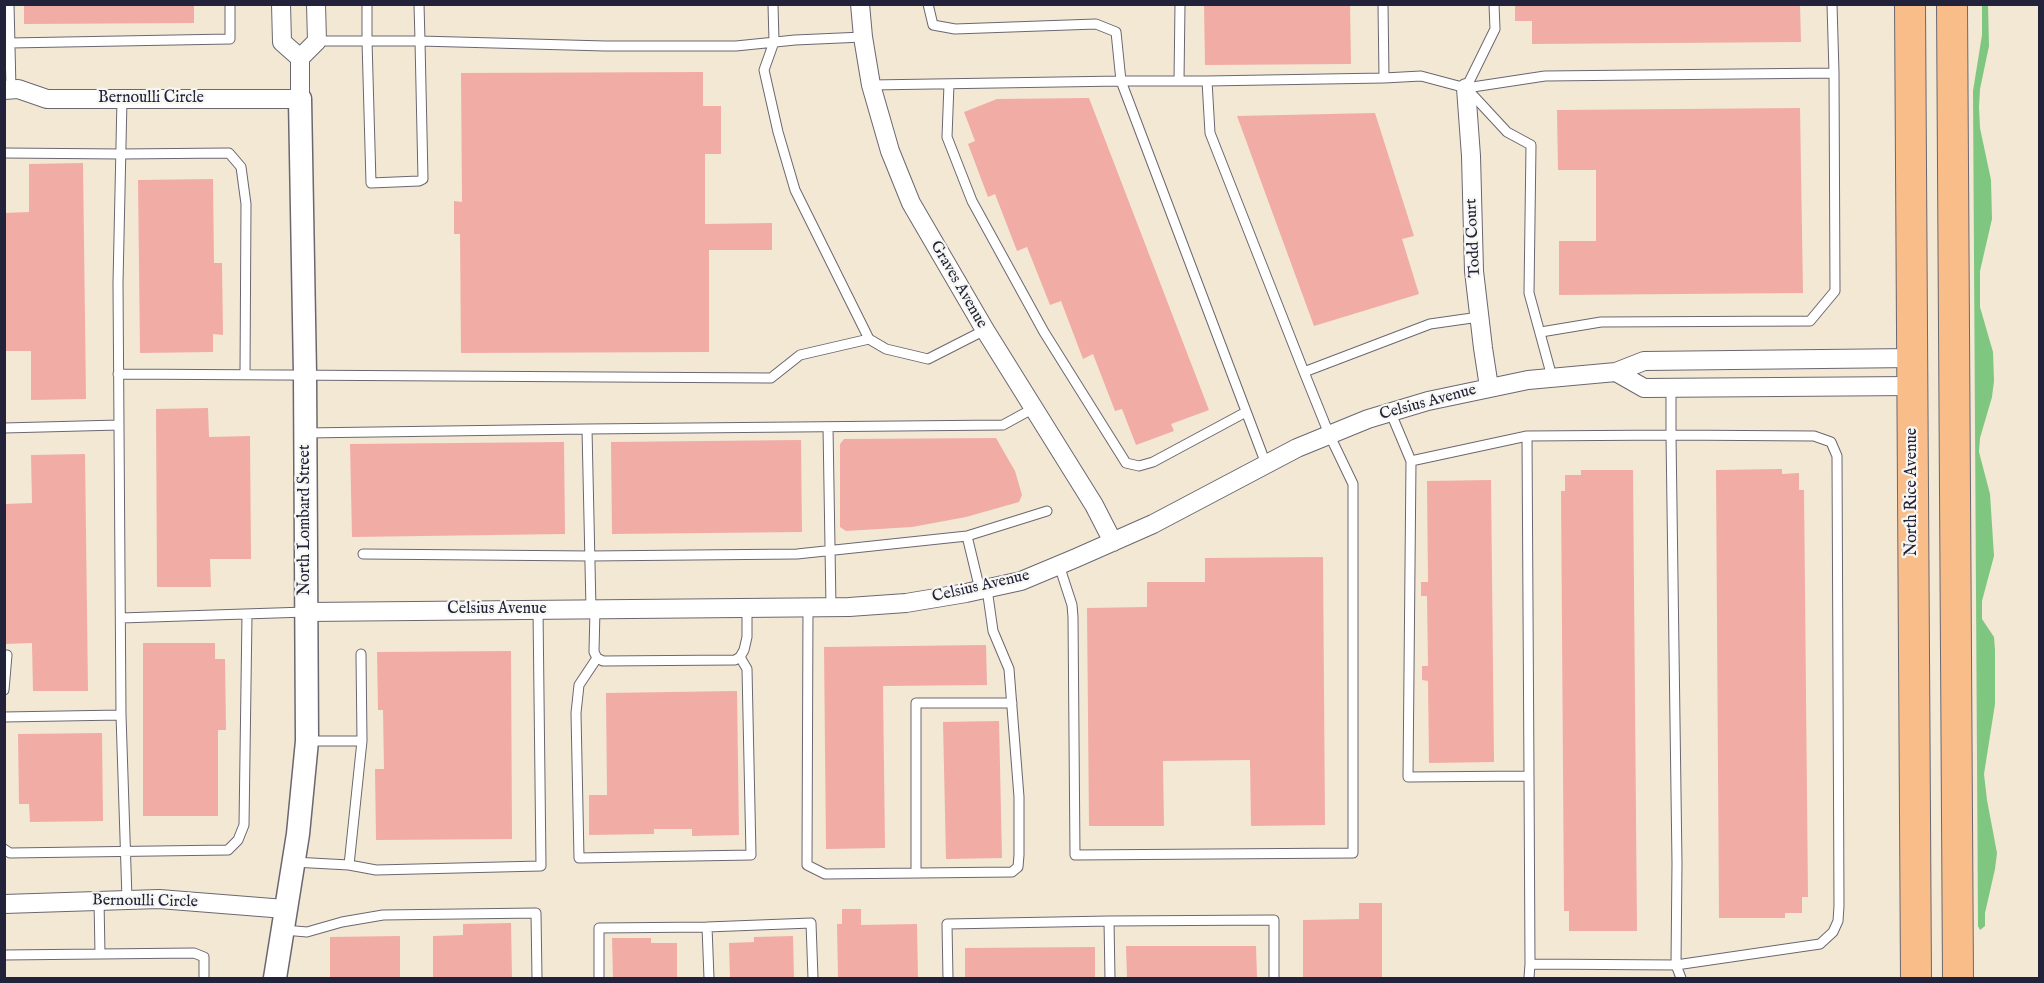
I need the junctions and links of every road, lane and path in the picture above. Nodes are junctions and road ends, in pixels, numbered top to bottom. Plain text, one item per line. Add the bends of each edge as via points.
1 (9, 4) edge
2 (230, 4) edge
3 (281, 4) edge
4 (316, 4) edge
5 (367, 4) edge
6 (419, 4) edge
7 (773, 4) edge
8 (860, 4) edge
9 (928, 4) edge
10 (1180, 4) edge
11 (1383, 4) edge
12 (1494, 4) edge
13 (1832, 4) edge
14 (1910, 4) edge
15 (1952, 4) edge
16 (863, 37) junction
17 (367, 40) junction
18 (317, 41) junction
19 (420, 41) junction
20 (774, 42) junction
21 (10, 43) junction
22 (300, 58) junction
23 (1834, 73) junction
24 (1384, 78) junction
25 (1121, 81) junction
26 (1179, 81) junction
27 (1207, 81) junction
28 (949, 84) junction
29 (871, 85) junction
30 (1466, 88) junction
31 (8, 90) edge
32 (122, 99) junction
33 (300, 99) junction
34 (4, 153) edge
35 (121, 154) junction
36 (1479, 317) junction
37 (985, 330) junction
38 (1541, 332) junction
39 (869, 339) junction
40 (1304, 372) junction
41 (1616, 372) junction
42 (1912, 373) junction
43 (118, 374) junction
44 (245, 374) junction
45 (305, 374) junction
46 (1552, 377) junction
47 (1489, 387) junction
48 (1671, 388) junction
49 (1034, 408) junction
50 (1390, 411) junction
51 (1246, 412) junction
52 (119, 425) junction
53 (828, 427) junction
54 (4, 428) edge
55 (587, 429) junction
56 (305, 433) junction
57 (1329, 434) junction
58 (1671, 435) junction
59 (1527, 436) junction
60 (1411, 461) junction
61 (1266, 464) junction
62 (1047, 511) dead end
63 (967, 536) junction
64 (1113, 542) junction
65 (830, 550) junction
66 (363, 554) dead end
67 (590, 556) junction
68 (1956, 556) junction
69 (1059, 565) junction
70 (984, 589) junction
71 (831, 607) junction
72 (747, 608) junction
73 (808, 608) junction
74 (593, 609) junction
75 (538, 610) junction
76 (306, 612) junction
77 (247, 615) junction
78 (121, 618) junction
79 (361, 654) dead end
80 (7, 655) dead end
81 (740, 657) junction
82 (597, 658) junction
83 (4, 690) edge
84 (1012, 703) junction
85 (121, 715) junction
86 (4, 717) edge
87 (307, 741) junction
88 (362, 741) junction
89 (1528, 776) junction
90 (4, 849) edge
91 (126, 851) junction
92 (293, 862) junction
93 (350, 865) junction
94 (916, 873) junction
95 (127, 899) junction
96 (99, 900) junction
97 (4, 904) edge
98 (283, 920) junction
99 (1109, 921) junction
100 (707, 927) junction
101 (100, 954) junction
102 (4, 956) edge
103 (1530, 964) junction
104 (1676, 965) junction
105 (204, 978) edge
106 (275, 978) edge
107 (537, 978) edge
108 (599, 978) edge
109 (709, 978) edge
110 (813, 978) edge
111 (948, 978) edge
112 (1110, 978) edge
113 (1274, 978) edge
114 (1529, 978) edge
115 (1681, 978) edge
116 (1916, 978) edge
117 (1958, 978) edge

1 - 21 lane
2 - 21 lane via 230,39
3 - 22 street via 282,42
4 - 18 street
5 - 17 lane
6 - 19 lane
7 - 20 lane
8 - 16 street, Graves Avenue
9 - 25 lane via 933,25 955,29 1096,24 1116,32
10 - 26 lane
11 - 24 lane
12 - 30 lane via 1495,29
13 - 23 lane
14 - 42 highway, North Rice Avenue
15 - 68 highway
16 - 20 lane
16 - 29 street, Graves Avenue
17 - 18 lane
17 - 19 lane
17 - 19 lane via 371,183 423,179
18 - 22 street
19 - 20 lane via 605,46 736,46
20 - 39 lane via 764,70 795,190
21 - 31 lane
22 - 33 street, North Lombard Street
23 - 30 lane via 1545,76
23 - 38 lane via 1835,291 1810,321 1601,322
24 - 27 lane
24 - 30 lane via 1421,76
25 - 26 lane
25 - 28 lane
25 - 51 lane
26 - 27 lane
27 - 40 lane via 1210,133
28 - 29 lane
28 - 51 lane via 947,137 972,201 1044,332 1126,463 1138,466 1153,462
29 - 37 street, Graves Avenue via 890,151 911,204
30 - 36 street, Todd Court
30 - 38 lane via 1507,132 1530,145 1529,293
31 - 32 street, Bernoulli Circle via 47,99
32 - 33 street, Bernoulli Circle
32 - 35 lane
33 - 45 street, North Lombard Street
34 - 35 lane
35 - 43 lane
35 - 44 lane via 228,153 241,167 246,204
36 - 40 lane via 1430,324
36 - 47 street, Todd Court
37 - 39 lane via 928,358 886,349
37 - 49 street, Graves Avenue
38 - 46 lane
39 - 45 lane via 800,355 771,378
40 - 57 lane
41 - 42 street, Celsius Avenue via 1644,361
41 - 46 street, Celsius Avenue
41 - 48 street via 1644,388
42 - 48 street
42 - 68 highway via 1924,361 1934,373 1936,529
42 - 116 highway, North Rice Avenue
43 - 44 lane
43 - 52 lane
44 - 45 lane
45 - 56 street, North Lombard Street
46 - 47 street, Celsius Avenue
47 - 50 street, Celsius Avenue
48 - 58 lane
49 - 53 lane via 1003,425
49 - 64 street, Graves Avenue
50 - 57 street, Celsius Avenue
50 - 60 lane
51 - 61 lane
52 - 54 lane
52 - 78 lane
53 - 55 lane
53 - 65 lane
55 - 56 lane
55 - 67 lane
56 - 76 street, North Lombard Street
57 - 61 street, Celsius Avenue
57 - 69 lane via 1353,483 1353,853 1075,855 1073,617
58 - 59 lane
58 - 104 lane
58 - 104 lane via 1814,436 1831,442 1837,456 1838,921 1820,944
59 - 60 lane
59 - 89 lane
60 - 89 lane via 1408,777
61 - 64 street, Celsius Avenue
62 - 63 lane
63 - 65 lane
63 - 70 lane
64 - 69 street, Celsius Avenue
65 - 67 lane via 797,554
65 - 71 lane
66 - 67 lane
67 - 74 lane
68 - 117 highway
69 - 70 street, Celsius Avenue via 1021,581
70 - 71 street, Celsius Avenue via 906,603
70 - 84 lane via 993,631 1009,669
71 - 73 street, Celsius Avenue
72 - 73 street, Celsius Avenue
72 - 74 street, Celsius Avenue
72 - 81 lane via 747,637
73 - 94 lane via 807,865 825,874
74 - 75 street, Celsius Avenue
74 - 82 lane
75 - 76 street, Celsius Avenue
75 - 93 lane via 541,866 376,870
76 - 77 lane
76 - 87 street, North Lombard Street
77 - 78 lane
77 - 91 lane via 244,825 238,840 228,850
78 - 85 lane
79 - 88 lane
80 - 83 lane
81 - 82 lane via 614,661
81 - 82 lane via 747,669 751,855 579,858 576,713 579,685
84 - 94 lane via 916,703
84 - 94 lane via 1019,796 1018,867 1012,872
85 - 86 lane
85 - 91 lane
87 - 88 lane
87 - 92 street, North Lombard Street
88 - 93 lane
89 - 103 lane
90 - 91 lane via 10,853
91 - 95 lane
92 - 93 lane
92 - 98 street, North Lombard Street
95 - 96 street, Bernoulli Circle
95 - 98 street, Bernoulli Circle via 159,899
96 - 97 street, Bernoulli Circle
96 - 101 lane
98 - 106 street, North Lombard Street
98 - 107 lane via 307,932 383,915 536,913
99 - 111 lane via 947,924
99 - 112 lane
99 - 113 lane via 1274,920
100 - 108 lane via 599,928
100 - 109 lane
100 - 110 lane via 811,923
101 - 102 lane
101 - 105 lane via 194,953 204,957
103 - 104 lane
103 - 114 lane
104 - 115 lane

